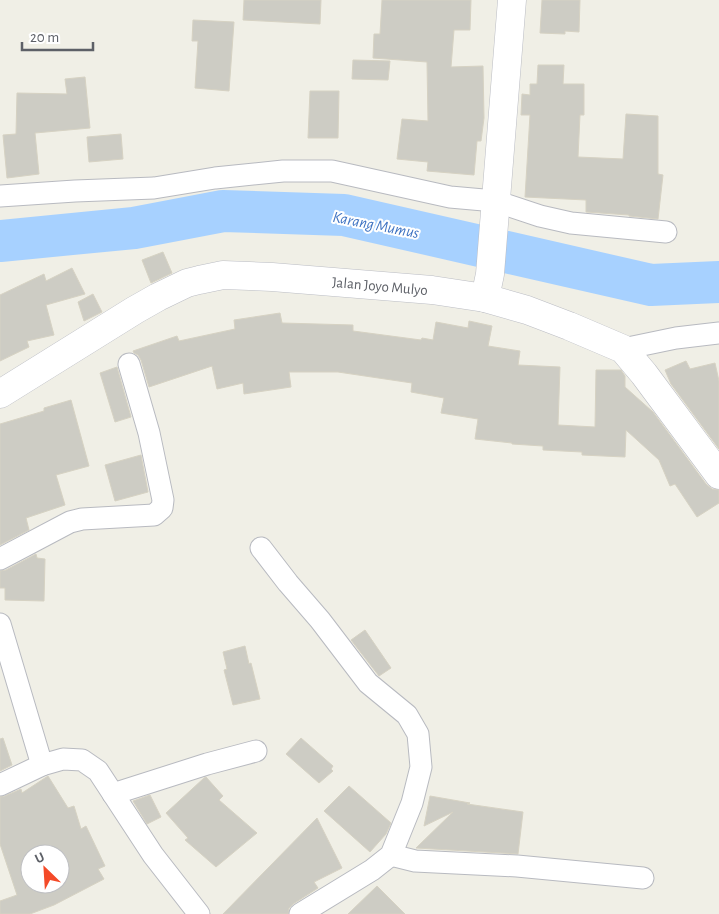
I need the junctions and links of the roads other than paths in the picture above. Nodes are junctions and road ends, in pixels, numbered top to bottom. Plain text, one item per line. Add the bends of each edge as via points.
1 (512, 0) edge
2 (0, 196) edge
3 (495, 204) junction
4 (666, 232) dead end
5 (488, 286) junction
6 (719, 333) edge
7 (623, 349) junction
8 (129, 364) dead end
9 (0, 394) edge
10 (719, 475) edge
11 (261, 548) dead end
12 (0, 559) edge
13 (0, 624) edge
14 (256, 751) dead end
15 (42, 765) junction
16 (0, 785) edge
17 (114, 794) junction
18 (391, 856) junction
19 (643, 878) dead end
20 (199, 914) edge
21 (300, 914) edge

1 - 3 main road
2 - 3 street via 154,188 283,171 332,171
3 - 4 street via 571,223
3 - 5 main road
5 - 7 main road, Jalan Joyo Mulyo via 527,310
5 - 9 main road, Jalan Joyo Mulyo via 432,290 223,275 199,280 176,288 135,310
6 - 7 street
7 - 10 main road, Jalan Joyo Mulyo
8 - 12 street via 149,434 162,508 154,515 70,522
11 - 18 street via 368,683 407,715 418,734 421,767 412,802
13 - 15 street
14 - 17 street
15 - 16 street
15 - 17 street via 63,759 82,760 98,771
17 - 20 street via 153,855
18 - 19 street via 415,861 517,866
18 - 21 street

